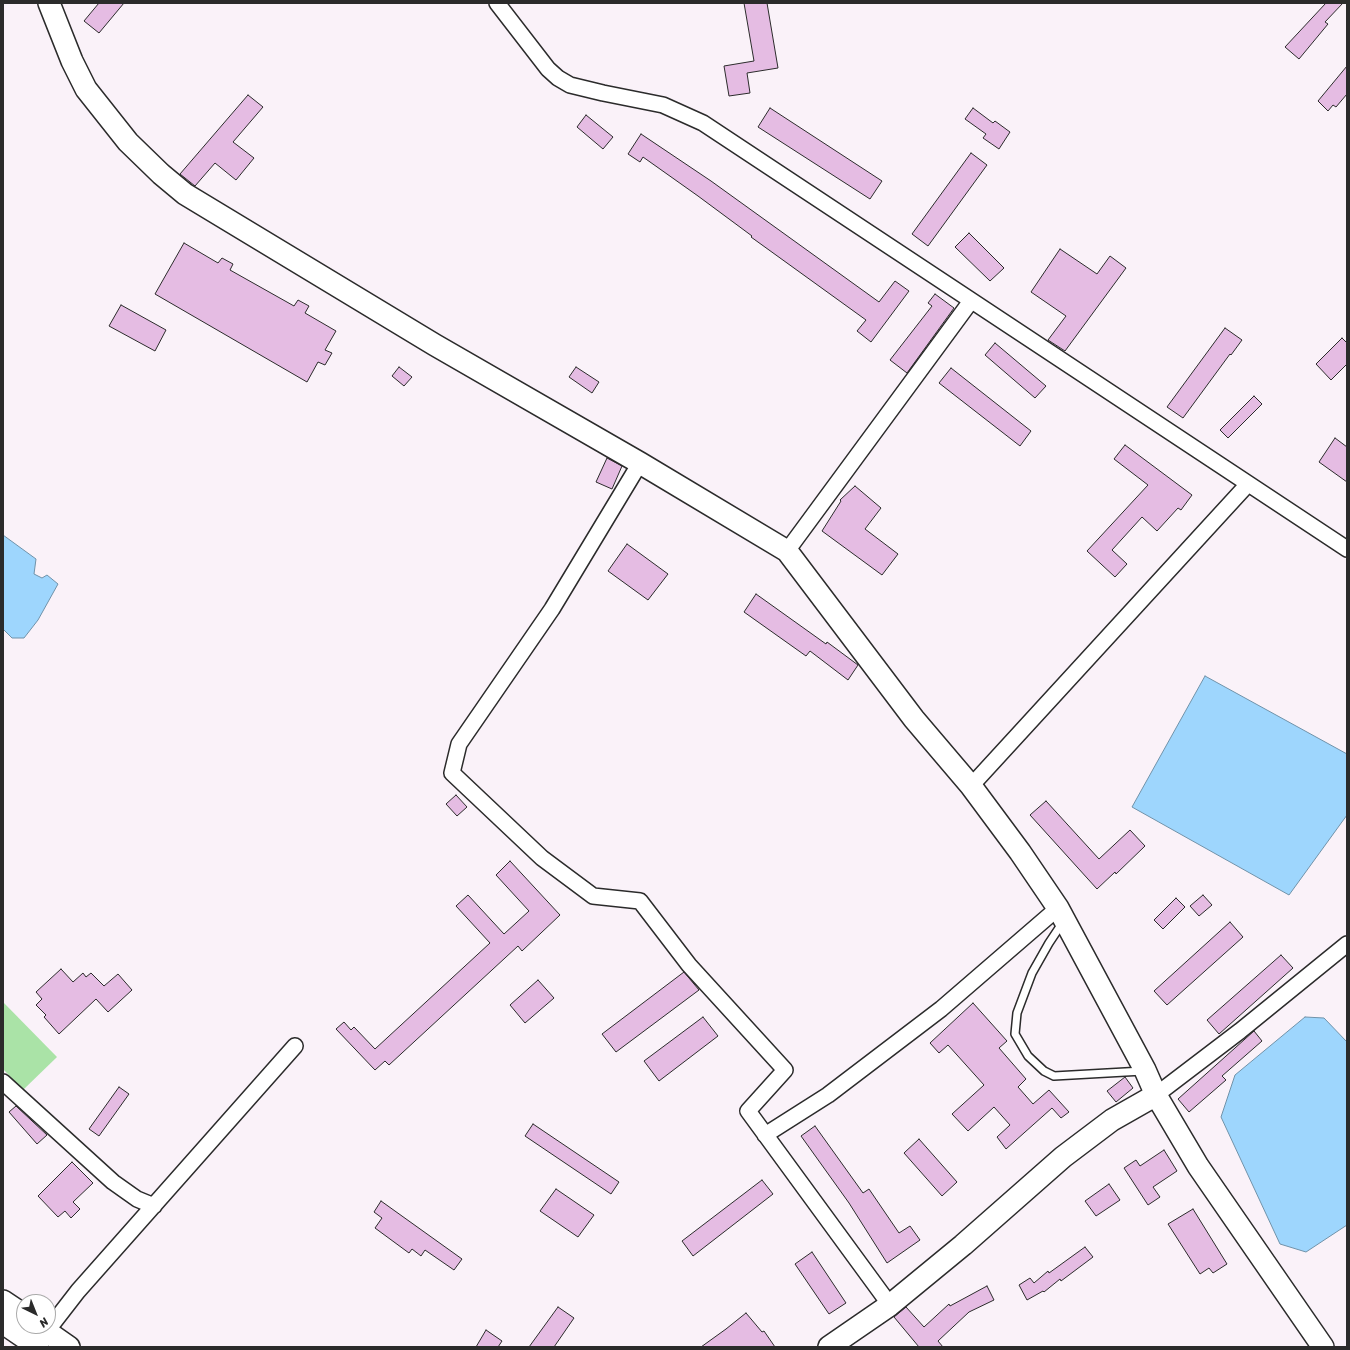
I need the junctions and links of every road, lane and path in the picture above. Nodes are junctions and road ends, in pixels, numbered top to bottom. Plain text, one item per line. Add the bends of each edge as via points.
1 (497, 3) edge
2 (54, 6) edge
3 (971, 301) junction
4 (640, 463) junction
5 (1248, 484) junction
6 (1347, 549) edge
7 (787, 551) junction
8 (971, 786) junction
9 (1062, 914) junction
10 (1347, 944) edge
11 (295, 1046) dead end
12 (1145, 1070) junction
13 (3, 1082) edge
14 (1156, 1095) junction
15 (766, 1135) junction
16 (154, 1206) junction
17 (3, 1301) edge
18 (890, 1305) junction
19 (16, 1310) edge
20 (3, 1323) edge
21 (41, 1335) edge
22 (69, 1347) edge
23 (829, 1347) edge
24 (1323, 1347) edge

1 - 3 street via 548,69 558,78 570,85 663,105 703,123
2 - 4 main road via 72,61 86,89 128,142 185,194 435,345
3 - 5 street
3 - 7 street
4 - 7 main road
4 - 15 street via 552,609 459,744 452,773 542,858 593,896 640,902 689,965 786,1070 748,1111
5 - 6 street
5 - 8 street
7 - 8 main road via 914,719
8 - 9 main road
9 - 12 main road
9 - 12 lane via 1032,973 1017,1013 1015,1034 1028,1056 1044,1071 1054,1076
9 - 15 street via 828,1095
10 - 14 street
11 - 16 street
12 - 14 main road
13 - 16 street via 113,1182 137,1199
14 - 18 main road via 1112,1120 1063,1157
14 - 24 main road via 1198,1166
15 - 18 street
16 - 21 street
17 - 19 main road
18 - 23 main road
20 - 21 main road
21 - 22 main road

